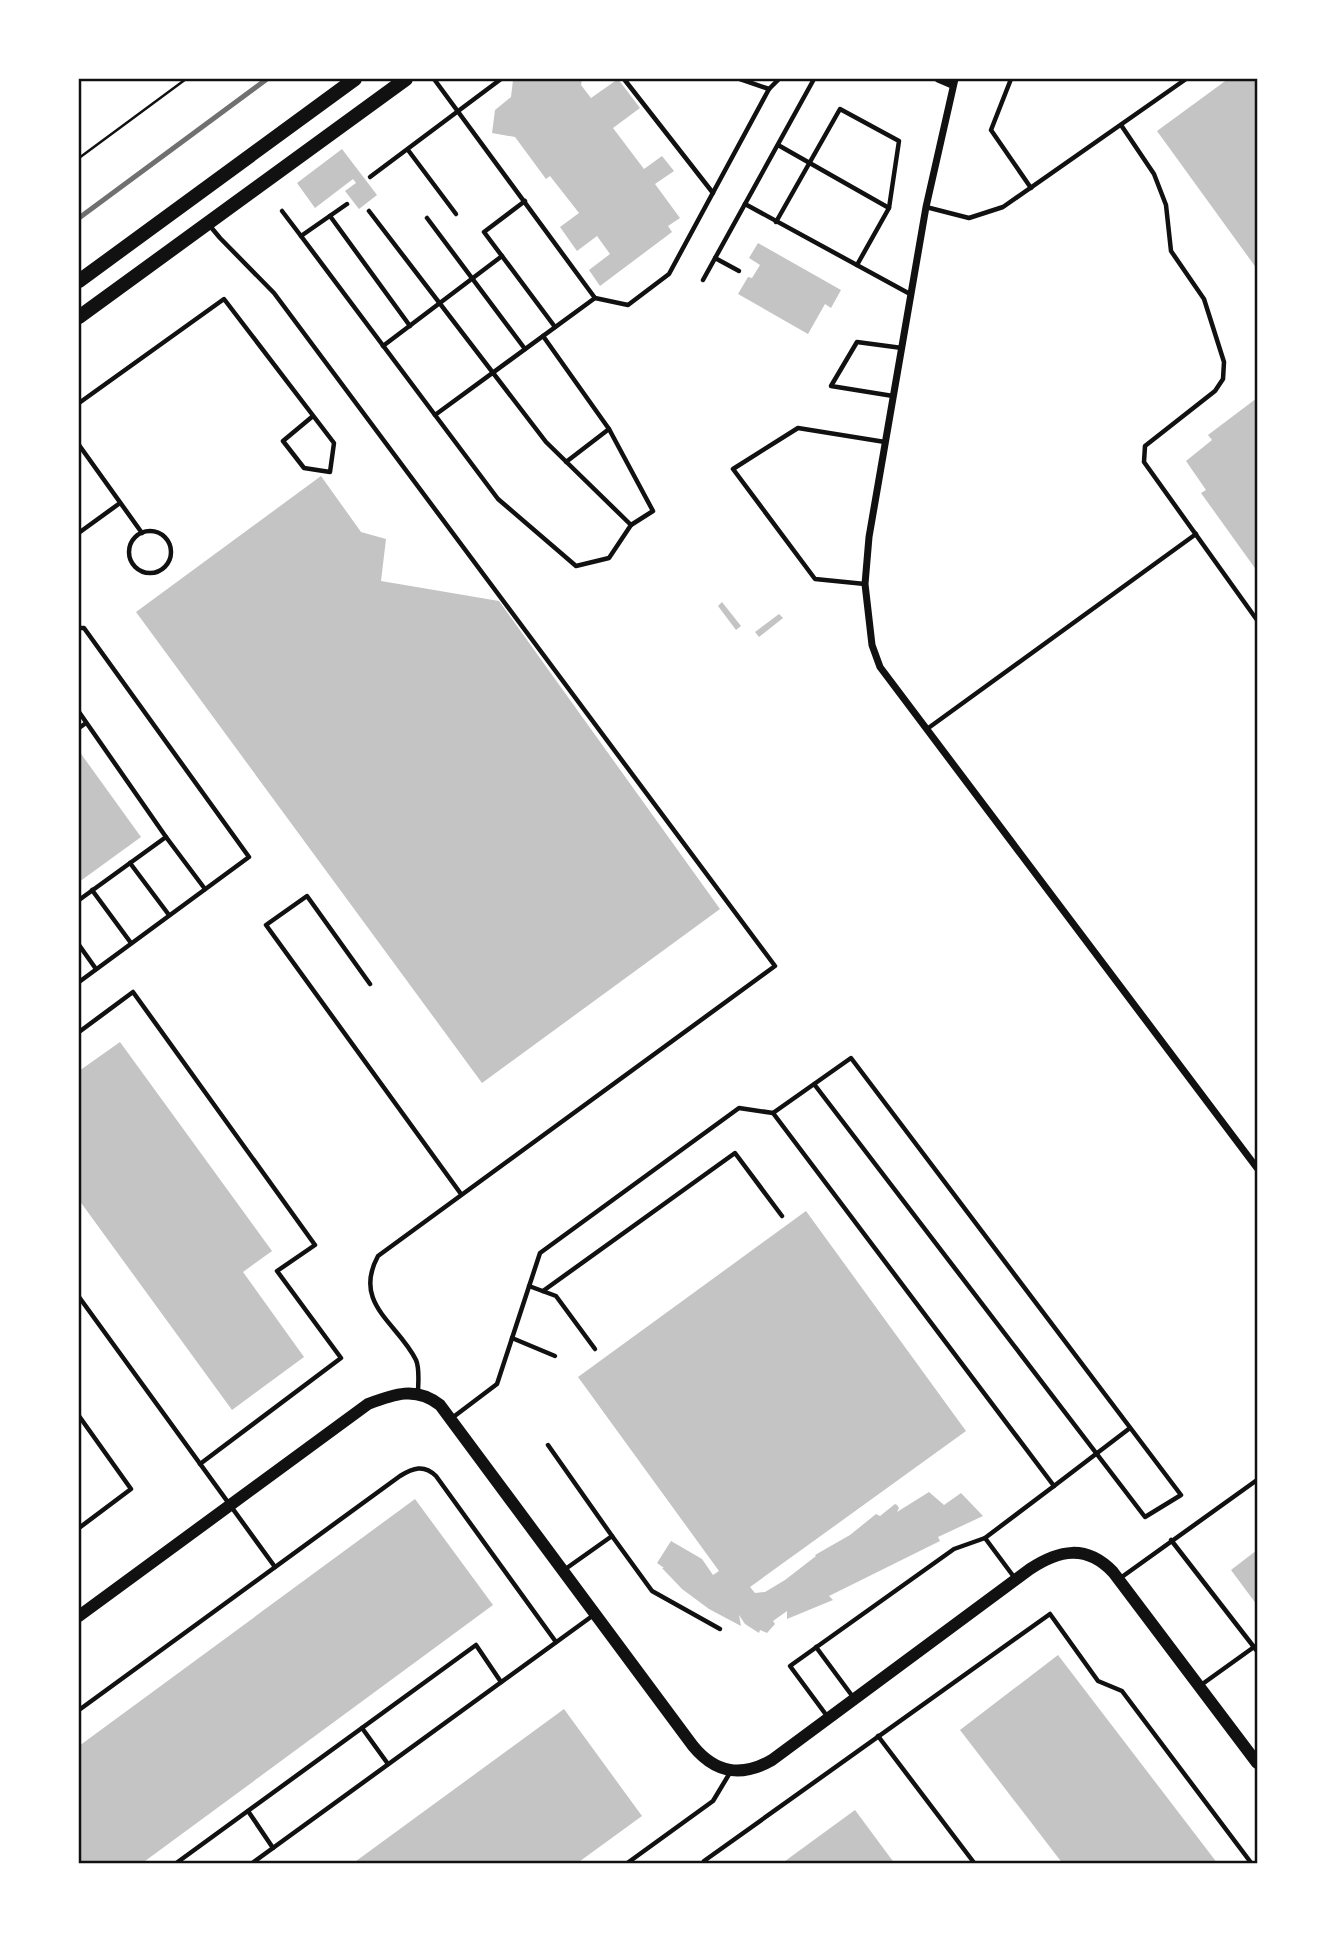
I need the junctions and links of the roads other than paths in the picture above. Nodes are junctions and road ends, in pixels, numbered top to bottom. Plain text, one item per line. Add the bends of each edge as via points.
1 (355, 79) edge
2 (406, 79) edge
3 (434, 79) edge
4 (501, 79) edge
5 (624, 79) edge
6 (740, 79) edge
7 (779, 79) edge
8 (814, 79) edge
9 (938, 79) edge
10 (1011, 79) edge
11 (1186, 79) edge
12 (954, 82) edge
13 (769, 89) junction
14 (458, 111) junction
15 (1121, 125) junction
16 (778, 145) junction
17 (408, 150) junction
18 (809, 162) junction
19 (370, 177) dead end
20 (1031, 187) junction
21 (713, 193) junction
22 (525, 201) junction
23 (347, 204) dead end
24 (745, 204) junction
25 (926, 207) junction
26 (889, 208) junction
27 (282, 211) dead end
28 (369, 211) dead end
29 (456, 214) dead end
30 (330, 216) junction
31 (427, 218) dead end
32 (776, 222) junction
33 (208, 223) junction
34 (301, 236) junction
35 (502, 256) junction
36 (715, 258) junction
37 (857, 265) junction
38 (739, 271) dead end
39 (472, 279) junction
40 (703, 280) dead end
41 (79, 282) edge
42 (911, 294) junction
43 (596, 298) junction
44 (440, 303) junction
45 (79, 317) edge
46 (410, 326) junction
47 (555, 327) junction
48 (543, 336) junction
49 (383, 346) junction
50 (902, 348) junction
51 (525, 349) junction
52 (493, 373) junction
53 (893, 396) junction
54 (79, 403) edge
55 (435, 415) junction
56 (313, 416) junction
57 (609, 429) junction
58 (885, 442) junction
59 (79, 445) edge
60 (566, 461) junction
61 (120, 503) junction
62 (631, 525) junction
63 (79, 530) edge
64 (142, 533) junction
65 (1196, 534) junction
66 (865, 584) junction
67 (1257, 620) edge
68 (79, 628) edge
69 (79, 712) edge
70 (86, 723) junction
71 (79, 728) edge
72 (927, 729) junction
73 (166, 837) junction
74 (130, 863) junction
75 (205, 889) junction
76 (93, 890) junction
77 (79, 900) edge
78 (169, 915) junction
79 (131, 943) junction
80 (79, 945) edge
81 (96, 969) junction
82 (79, 982) edge
83 (370, 984) dead end
84 (79, 1032) edge
85 (814, 1084) junction
86 (772, 1113) junction
87 (1257, 1168) edge
88 (461, 1194) junction
89 (782, 1216) dead end
90 (529, 1286) junction
91 (543, 1291) junction
92 (79, 1297) edge
93 (512, 1338) junction
94 (595, 1349) dead end
95 (555, 1356) dead end
96 (418, 1394) junction
97 (79, 1416) edge
98 (451, 1419) junction
99 (1130, 1428) junction
100 (548, 1445) dead end
101 (1097, 1453) junction
102 (200, 1464) junction
103 (1257, 1479) edge
104 (1054, 1486) junction
105 (230, 1505) junction
106 (79, 1528) edge
107 (612, 1536) junction
108 (985, 1538) junction
109 (1171, 1540) junction
110 (275, 1567) junction
111 (563, 1570) junction
112 (1016, 1579) junction
113 (1118, 1579) junction
114 (595, 1613) junction
115 (79, 1616) edge
116 (720, 1629) dead end
117 (556, 1642) junction
118 (816, 1647) junction
119 (1256, 1649) edge
120 (501, 1682) junction
121 (1200, 1686) junction
122 (854, 1699) junction
123 (79, 1710) edge
124 (828, 1718) junction
125 (362, 1728) junction
126 (878, 1736) junction
127 (1257, 1763) edge
128 (388, 1764) junction
129 (731, 1770) junction
130 (248, 1811) junction
131 (274, 1848) junction
132 (703, 1863) edge
133 (175, 1864) edge
134 (251, 1864) edge
135 (626, 1864) edge
136 (975, 1864) edge
137 (1252, 1864) edge

1 - 41 main road
2 - 33 main road
3 - 14 lane
4 - 14 lane
5 - 21 lane
6 - 13 lane
7 - 13 lane
8 - 16 lane
9 - 12 street
10 - 20 lane via 991,131
11 - 15 lane
12 - 25 street
13 - 21 lane
14 - 17 lane
14 - 22 lane
15 - 20 lane
15 - 65 lane via 1154,174 1166,205 1171,251 1204,299 1224,362 1223,379 1215,391 1145,446 1144,462
16 - 18 lane
16 - 24 lane
17 - 19 lane
17 - 29 lane
18 - 26 lane
18 - 26 lane via 839,109 899,141
18 - 32 lane
20 - 25 lane via 1003,207 969,218
21 - 43 lane via 669,274 628,305
22 - 35 lane via 484,232
22 - 43 lane
23 - 30 lane
24 - 32 lane
24 - 36 lane
25 - 42 street
26 - 37 lane
27 - 34 lane
28 - 44 lane
30 - 34 lane
30 - 46 lane
31 - 39 lane
32 - 37 lane
33 - 45 main road
33 - 88 lane via 274,293 775,966
34 - 49 lane
35 - 39 lane
35 - 47 lane
36 - 38 lane
36 - 40 lane
37 - 42 lane
39 - 44 lane
39 - 51 lane
42 - 50 street
43 - 47 lane
44 - 46 lane
44 - 52 lane
46 - 49 lane
47 - 48 lane
48 - 51 lane
48 - 57 lane
49 - 55 lane
50 - 53 street
50 - 53 lane via 857,342 831,386
51 - 52 lane
52 - 55 lane
52 - 60 lane
53 - 58 street
54 - 56 lane via 224,299
55 - 62 lane via 498,499 576,566 609,558
56 - 56 lane via 334,443 330,472 304,468 283,441
57 - 60 lane
57 - 62 lane via 653,511
58 - 66 street
58 - 66 lane via 798,428 733,469 815,579
59 - 61 lane
60 - 62 lane
61 - 63 lane
61 - 64 lane
64 - 64 lane via 132,543 130,557 138,569 158,572 171,555 168,541 156,533
65 - 67 lane
65 - 72 lane
66 - 72 street via 872,645 880,667
68 - 75 lane via 84,628 248,857
69 - 70 lane
70 - 71 lane
70 - 73 lane
72 - 87 street
73 - 74 lane
73 - 75 lane
74 - 76 lane
74 - 78 lane
75 - 78 lane
76 - 77 lane
76 - 79 lane
78 - 79 lane
79 - 81 lane
80 - 81 lane
81 - 82 lane
83 - 88 lane via 307,896 266,925
84 - 102 lane via 134,992 315,1245 277,1271 341,1358
85 - 86 lane
85 - 99 lane via 851,1058
85 - 101 lane
86 - 90 lane via 739,1108 540,1253
86 - 104 lane
88 - 96 lane via 378,1256 371,1269 372,1298 418,1362
89 - 91 lane via 735,1153
90 - 91 lane
90 - 93 lane
91 - 94 lane via 556,1296
92 - 102 lane
93 - 95 lane
93 - 98 lane via 497,1384
96 - 98 street via 430,1397
96 - 105 street via 391,1395 368,1404
97 - 106 lane via 131,1489
98 - 111 street
99 - 101 lane
99 - 101 lane via 1181,1495 1145,1517
100 - 107 lane
101 - 104 lane
102 - 105 lane
103 - 109 lane
104 - 108 lane
105 - 110 lane
105 - 115 street
107 - 111 lane
107 - 116 lane via 652,1591
108 - 112 lane
108 - 118 lane via 954,1549
109 - 113 lane
109 - 119 lane
110 - 117 lane via 400,1475 423,1468 436,1476
110 - 123 lane
111 - 114 street
112 - 113 street via 1059,1553 1081,1553 1098,1560
112 - 122 street
113 - 121 street
114 - 117 lane
114 - 129 street via 701,1756
117 - 120 lane
118 - 122 lane
118 - 124 lane via 790,1666
119 - 121 lane
120 - 125 lane via 476,1645
120 - 128 lane
121 - 127 street
122 - 124 street
124 - 129 street via 762,1765
125 - 128 lane
125 - 130 lane
126 - 132 lane
126 - 136 lane
126 - 137 lane via 1050,1614 1098,1681 1122,1691
128 - 131 lane
129 - 135 lane via 713,1801
130 - 131 lane
130 - 133 lane
131 - 134 lane

